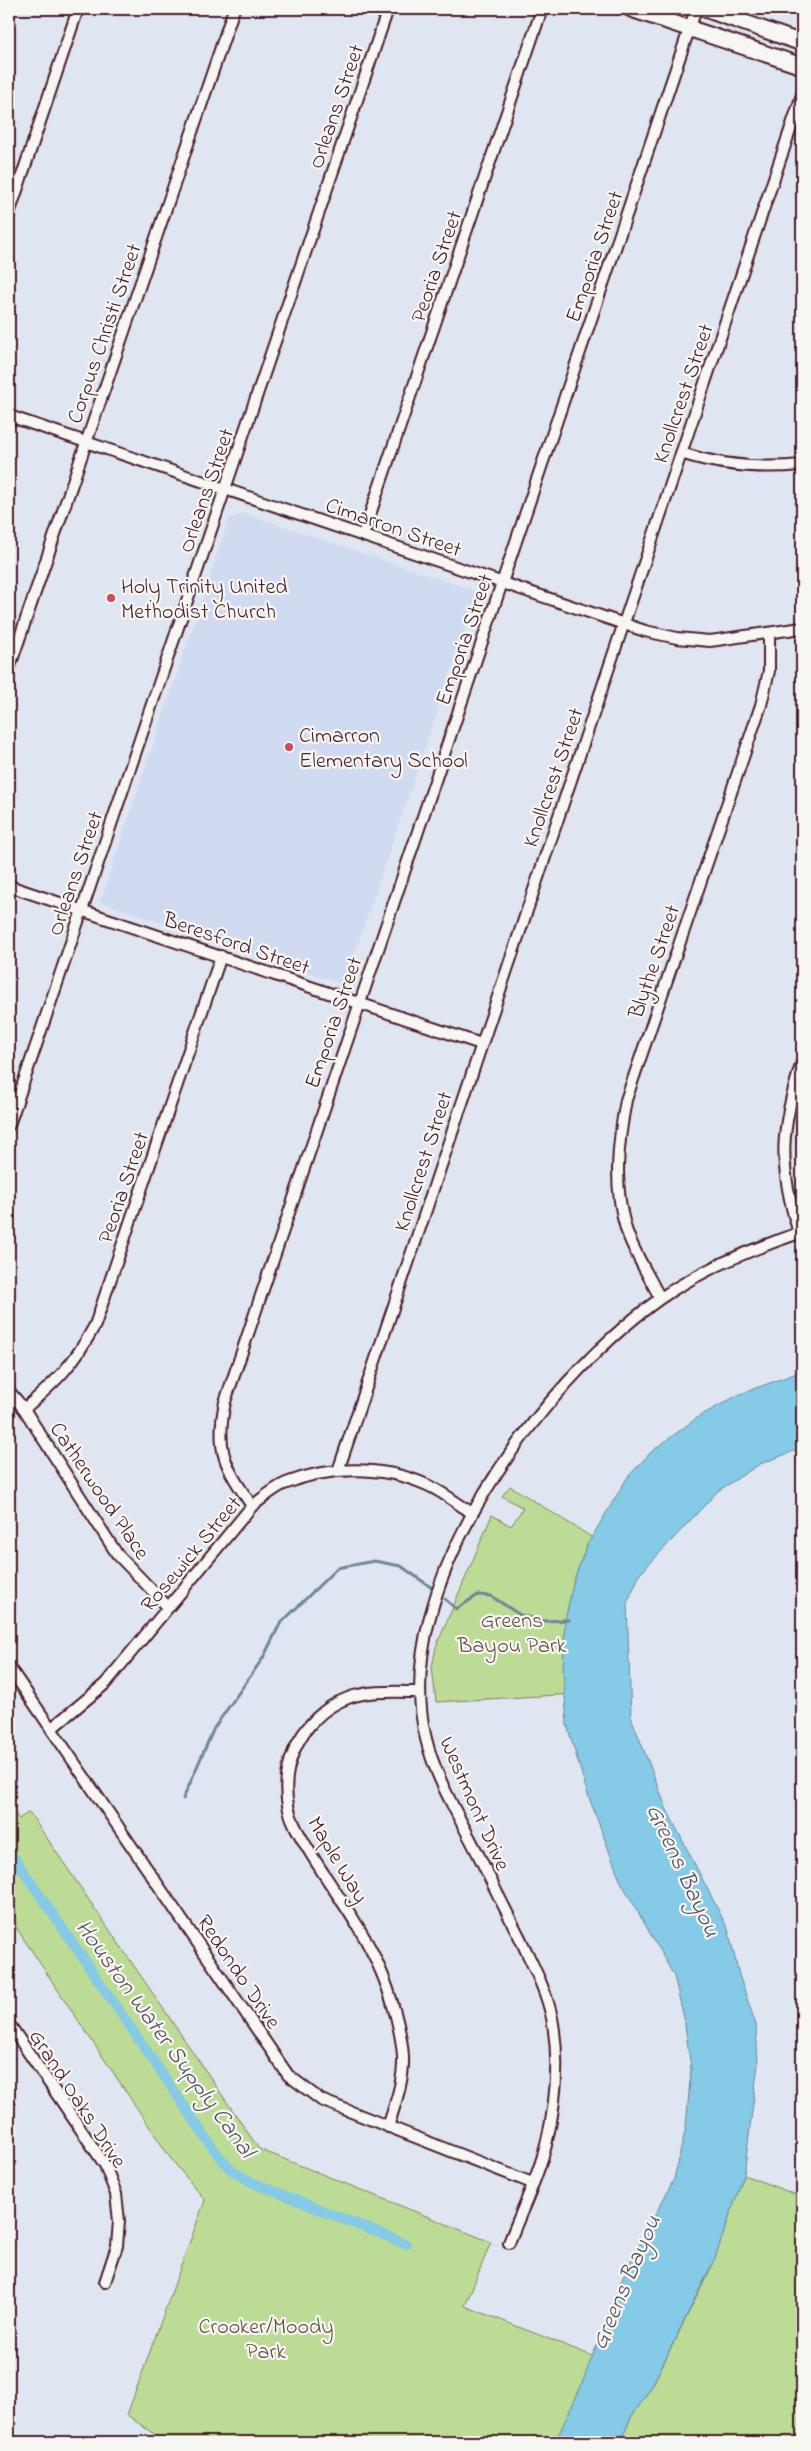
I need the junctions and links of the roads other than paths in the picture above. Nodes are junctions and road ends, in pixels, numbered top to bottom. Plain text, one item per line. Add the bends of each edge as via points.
1 (78, 9) edge
2 (234, 9) edge
3 (388, 9) edge
4 (542, 9) edge
5 (631, 9) edge
6 (696, 9) edge
7 (705, 9) edge
8 (689, 29) junction
9 (802, 43) edge
10 (802, 66) edge
11 (802, 95) edge
12 (9, 214) edge
13 (9, 416) edge
14 (85, 442) junction
15 (681, 454) junction
16 (802, 465) edge
17 (225, 488) junction
18 (363, 535) junction
19 (502, 583) junction
20 (625, 624) junction
21 (802, 628) edge
22 (769, 634) junction
23 (9, 669) edge
24 (9, 886) edge
25 (81, 911) junction
26 (221, 956) junction
27 (358, 1003) junction
28 (481, 1044) junction
29 (802, 1062) edge
30 (9, 1125) edge
31 (800, 1232) edge
32 (660, 1298) junction
33 (9, 1391) edge
34 (24, 1409) junction
35 (338, 1471) junction
36 (252, 1506) junction
37 (472, 1513) junction
38 (168, 1607) junction
39 (9, 1667) edge
40 (419, 1692) junction
41 (52, 1728) junction
42 (9, 2024) edge
43 (388, 2126) junction
44 (532, 2184) junction
45 (509, 2243) dead end
46 (105, 2282) dead end

1 - 12 street
2 - 14 street, Corpus Christi Street
3 - 17 street, Orleans Street
4 - 18 street, Peoria Street
5 - 8 main road
6 - 8 street, Emporia Street
7 - 9 main road
8 - 10 main road
8 - 19 street, Emporia Street
11 - 15 street, Knollcrest Street
13 - 14 street, Cimarron Street
14 - 17 street, Cimarron Street
14 - 23 street, Corpus Christi Street
15 - 16 street via 744,467
15 - 20 street, Knollcrest Street
17 - 18 street, Cimarron Street
17 - 25 street, Orleans Street
18 - 19 street, Cimarron Street
19 - 20 street, Cimarron Street
19 - 27 street, Emporia Street
20 - 22 street, Cimarron Street via 677,638 710,640
20 - 28 street, Knollcrest Street
21 - 22 street, Cimarron Street
22 - 32 street, Blythe Street via 769,671 761,705 626,1100 617,1147 617,1181 626,1229
24 - 25 street, Beresford Street
25 - 26 street, Beresford Street
25 - 30 street, Orleans Street
26 - 27 street, Beresford Street
26 - 34 street, Peoria Street via 95,1325 80,1353 58,1381
27 - 28 street, Beresford Street
27 - 36 street, Emporia Street via 225,1402 221,1424 222,1452 230,1474
28 - 35 street, Knollcrest Street
29 - 31 street via 785,1126 783,1159 788,1197
31 - 32 street, Westmont Drive via 702,1274
32 - 37 street, Westmont Drive via 605,1342 573,1374 540,1412
33 - 34 street, Catherwood Place
34 - 38 street, Catherwood Place via 117,1554
35 - 36 street, Rosewick Street via 283,1485
35 - 37 street, Rosewick Street via 394,1474 427,1485
36 - 38 street, Rosewick Street
37 - 40 street, Westmont Drive via 433,1604 422,1644
38 - 41 street, Rosewick Street via 105,1684
39 - 41 street, Redondo Drive
40 - 43 street, Maple Way via 348,1698 322,1713 301,1734 290,1756 286,1792 294,1824 355,1922 380,1969 393,2010 403,2056 399,2094
40 - 44 street, Westmont Drive via 426,1738 438,1775 541,1980 552,2017 557,2059 555,2103 545,2149
41 - 43 street, Redondo Drive via 288,2075 320,2100
42 - 46 street, Grand Oaks Drive via 105,2165 116,2194 117,2246
43 - 44 street, Redondo Drive
44 - 45 street, Westmont Drive

